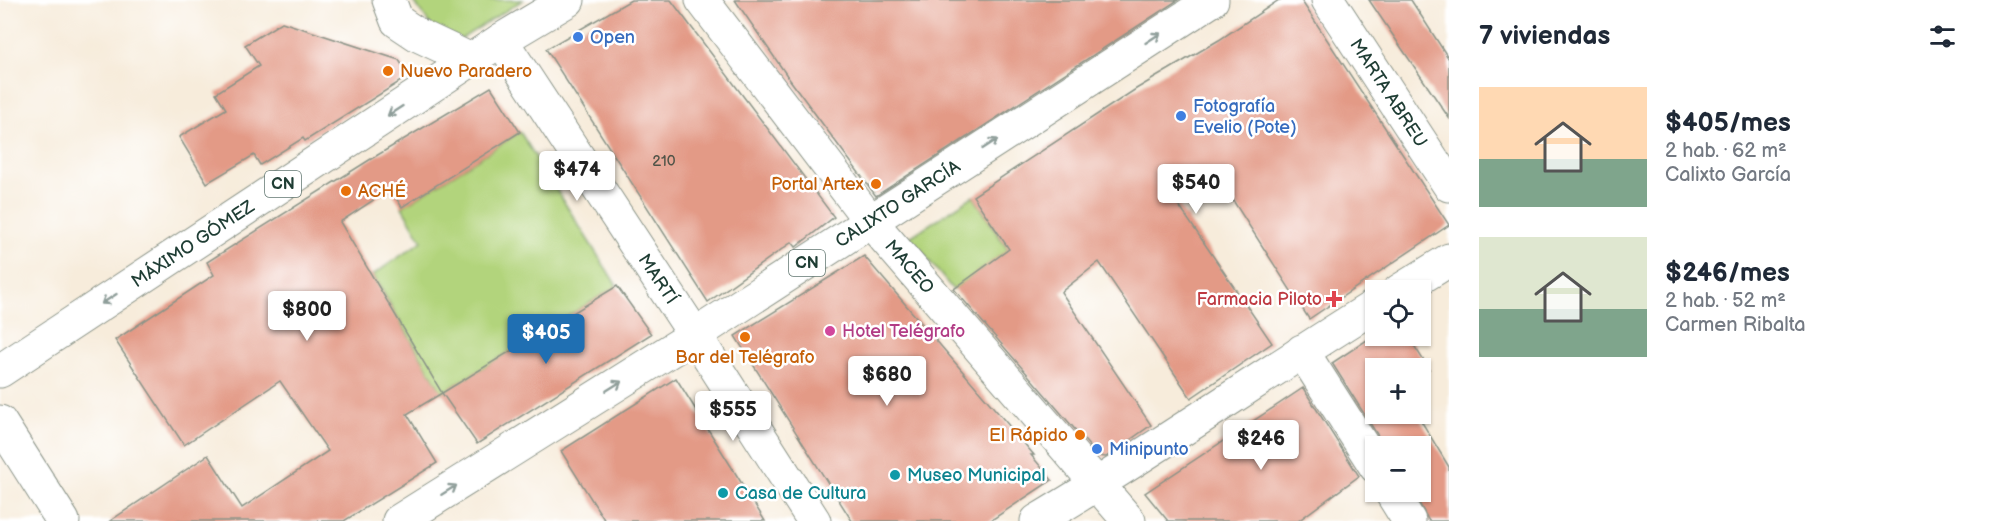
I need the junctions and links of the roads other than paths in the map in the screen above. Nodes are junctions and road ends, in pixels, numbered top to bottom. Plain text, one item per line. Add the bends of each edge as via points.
1 (389, 0) edge
2 (568, 0) edge
3 (702, 0) edge
4 (1212, 0) edge
5 (1328, 0) edge
6 (418, 35) junction
7 (501, 40) junction
8 (471, 60) junction
9 (530, 83) junction
10 (430, 87) junction
11 (1449, 185) edge
12 (871, 222) junction
13 (1449, 260) edge
14 (1417, 280) edge
15 (1365, 312) edge
16 (695, 335) junction
17 (1302, 351) junction
18 (0, 371) edge
19 (0, 422) edge
20 (1365, 450) edge
21 (1097, 485) junction
22 (1397, 502) edge
23 (63, 521) edge
24 (399, 521) edge
25 (814, 521) edge
26 (1038, 521) edge
27 (1128, 521) edge
28 (1409, 521) edge

1 - 6 main road via 397,21
2 - 7 main road, MÁXIMO GÓMEZ / CN
3 - 12 main road, MACEO
12 -> 4 main road, CALIXTO GARCÍA / CN
5 - 11 main road, MARTA ABREU
6 - 8 main road
6 - 10 main road via 434,66
7 - 8 main road, MÁXIMO GÓMEZ / CN
7 - 9 main road, MARTÍ
8 - 9 main road
8 - 10 main road, MÁXIMO GÓMEZ / CN
9 - 16 main road, MARTÍ
10 -> 18 main road, MÁXIMO GÓMEZ / CN
12 - 16 main road, CALIXTO GARCÍA / CN
12 - 21 main road, MACEO
13 - 14 main road
15 - 17 main road
24 -> 16 main road, CALIXTO GARCÍA / CN
16 - 25 main road, MARTÍ
17 - 20 main road
17 - 21 main road
19 - 23 main road
21 - 26 main road
21 - 27 main road, MACEO
22 - 28 main road

